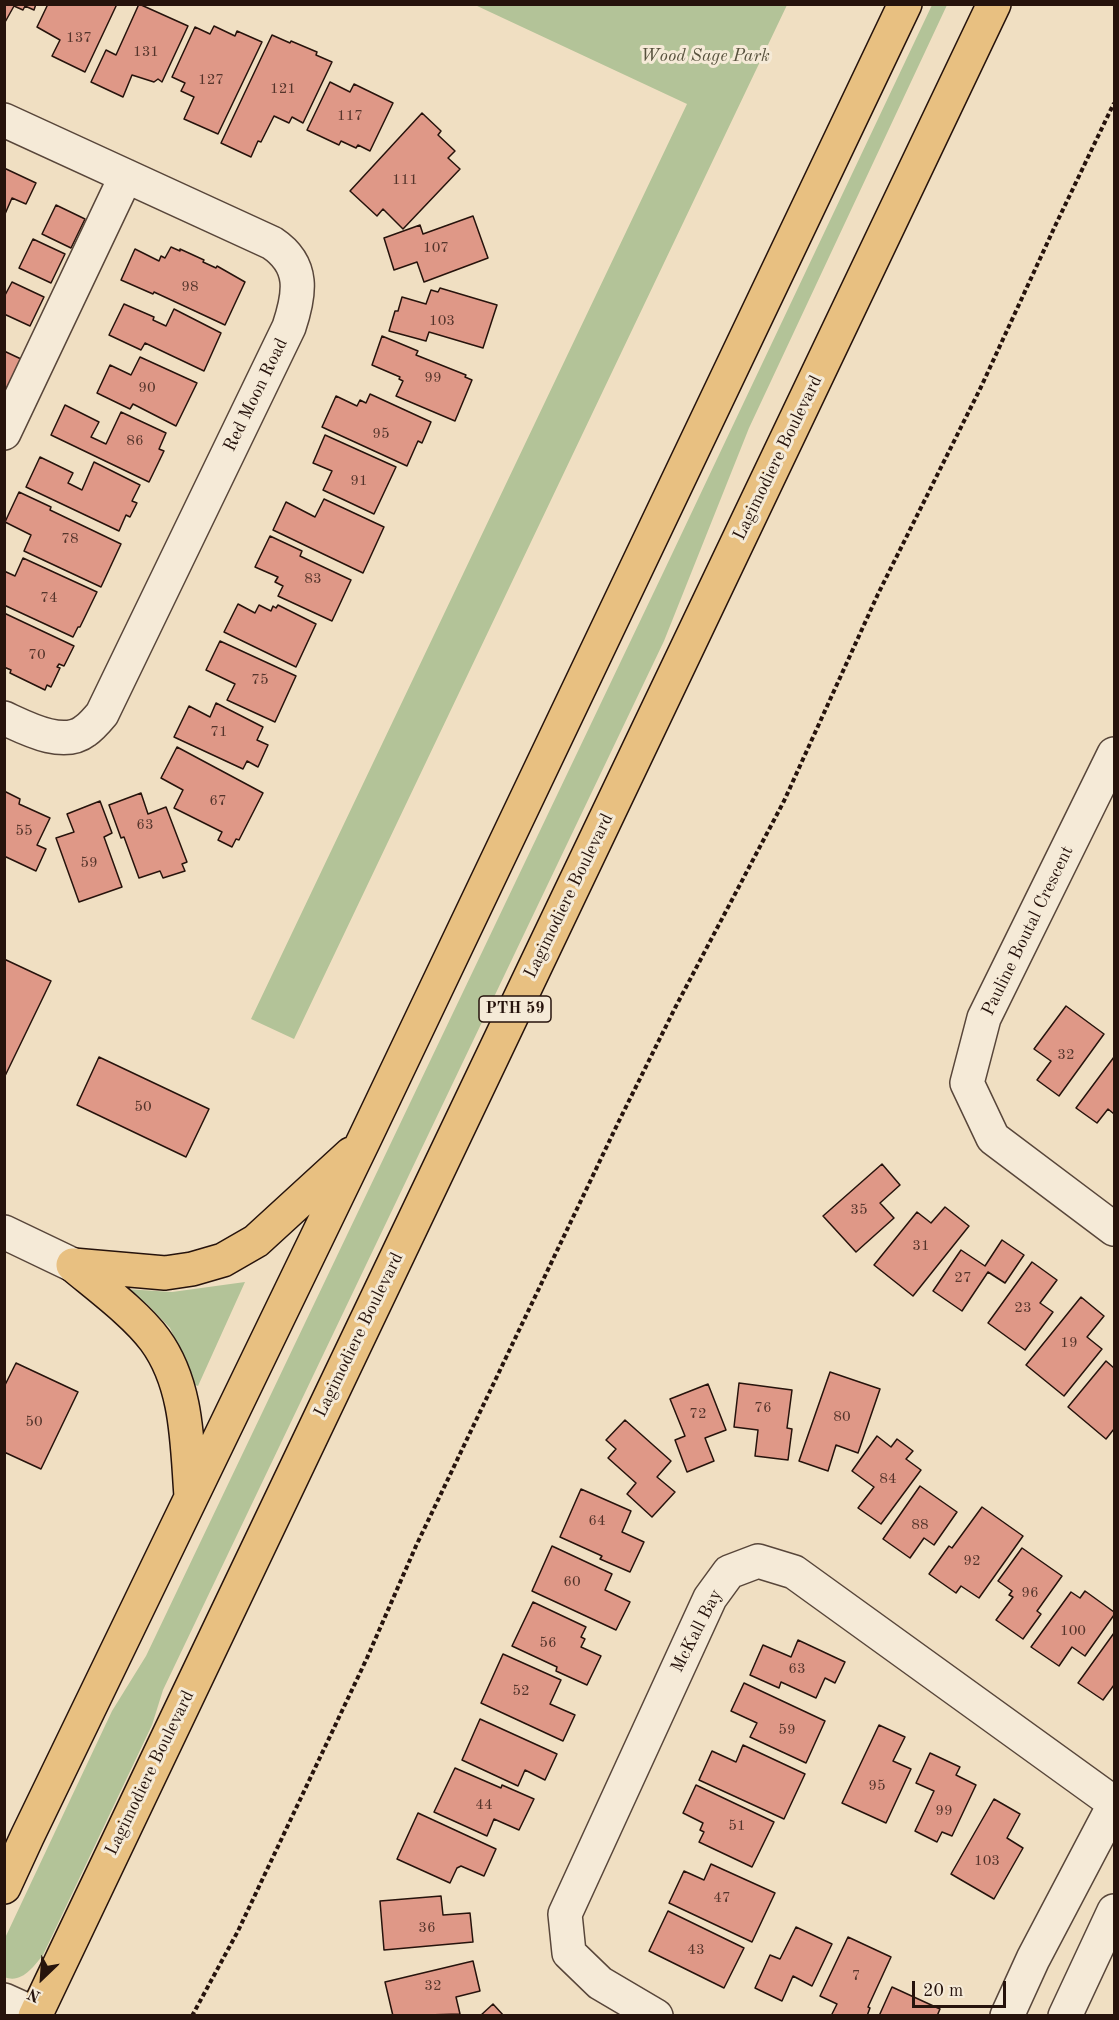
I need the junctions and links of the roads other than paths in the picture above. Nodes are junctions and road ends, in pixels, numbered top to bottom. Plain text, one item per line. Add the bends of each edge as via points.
1 (905, 4) edge
2 (994, 4) edge
3 (4, 120) edge
4 (126, 176) junction
5 (4, 433) edge
6 (4, 718) edge
7 (1112, 764) edge
8 (363, 1142) junction
9 (1114, 1229) edge
10 (4, 1232) edge
11 (73, 1265) junction
12 (191, 1496) junction
13 (1114, 1804) edge
14 (16, 1842) edge
15 (4, 1887) edge
16 (1114, 1911) edge
17 (4, 2000) edge
18 (35, 2015) edge
19 (656, 2016) edge
20 (1006, 2016) edge
21 (1065, 2016) edge

1 - 8 main road
2 - 18 main road, Lagimodiere Boulevard / PTH 59
3 - 4 street, Red Moon Road
4 - 5 street
4 - 6 street, Red Moon Road via 284,251 296,272 297,304 102,714 84,733 63,738 37,733
7 - 9 street, Pauline Boutal Crescent via 984,1018 967,1083 993,1138
8 - 11 main road via 256,1240 223,1260 165,1273
8 - 12 main road
10 - 11 street
11 - 12 main road via 143,1326 167,1361 184,1414
12 - 14 main road
13 - 19 street, McKall Bay via 794,1572 758,1561 729,1572 710,1598 565,1914 569,1953 600,1983
13 - 20 street
14 - 15 main road
16 - 21 street
17 - 18 street

